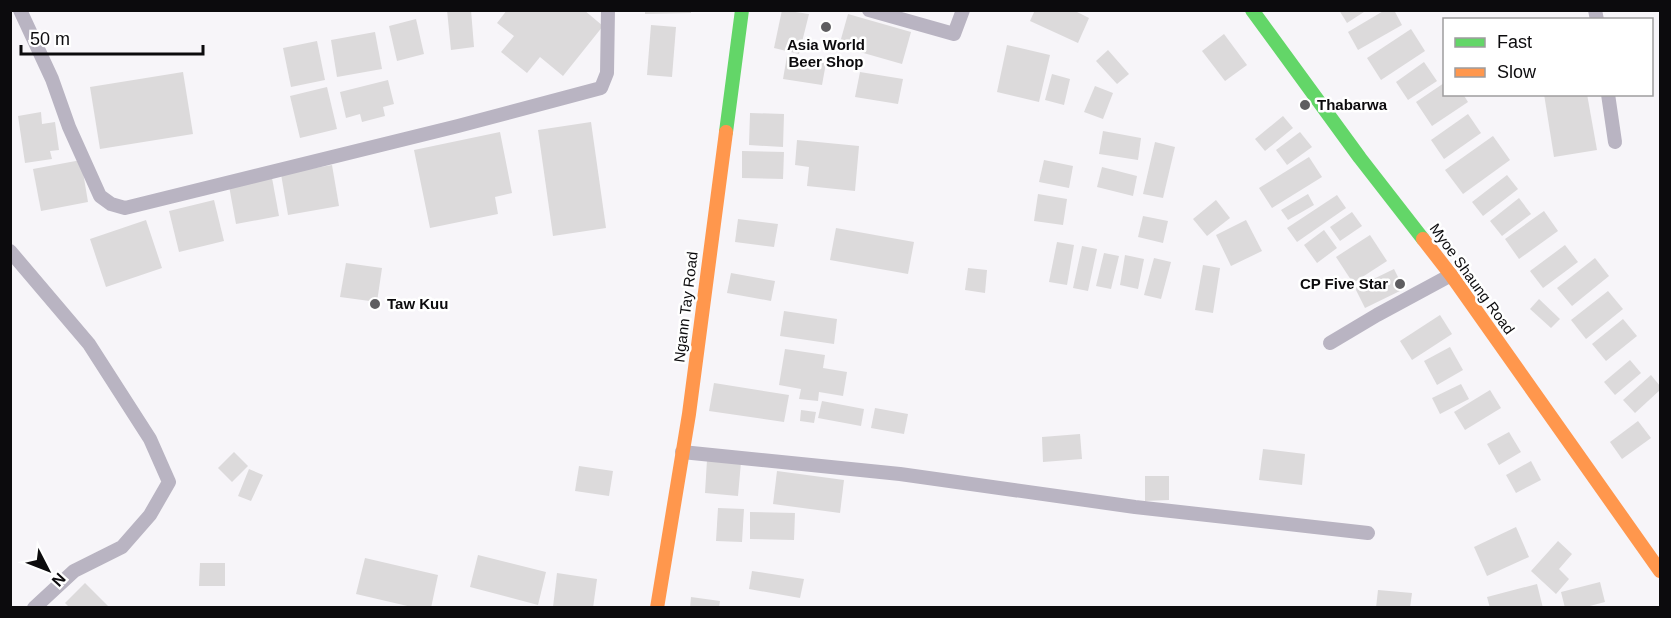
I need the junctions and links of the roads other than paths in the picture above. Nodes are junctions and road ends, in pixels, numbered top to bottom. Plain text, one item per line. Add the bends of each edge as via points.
1 (20, 10) edge
2 (608, 10) edge
3 (742, 10) edge
4 (869, 10) edge
5 (963, 10) edge
6 (1252, 10) edge
7 (1608, 96) edge
8 (1615, 142) dead end
9 (10, 251) edge
10 (1450, 275) junction
11 (1330, 343) dead end
12 (682, 452) junction
13 (1368, 533) dead end
14 (1660, 571) edge
15 (34, 608) edge
16 (657, 608) edge

1 - 2 lane via 100,196 125,208 601,88 607,73
3 - 12 main road, Ngann Tay Road
4 - 5 lane via 954,34
6 - 10 main road, Myoe Shaung Road
7 - 8 lane
9 - 15 lane via 89,344 150,439 169,482 150,515 122,547 74,571
10 - 11 lane
10 - 14 main road, Myoe Shaung Road
12 - 13 lane via 900,474 1135,507
12 - 16 main road, Ngann Tay Road

